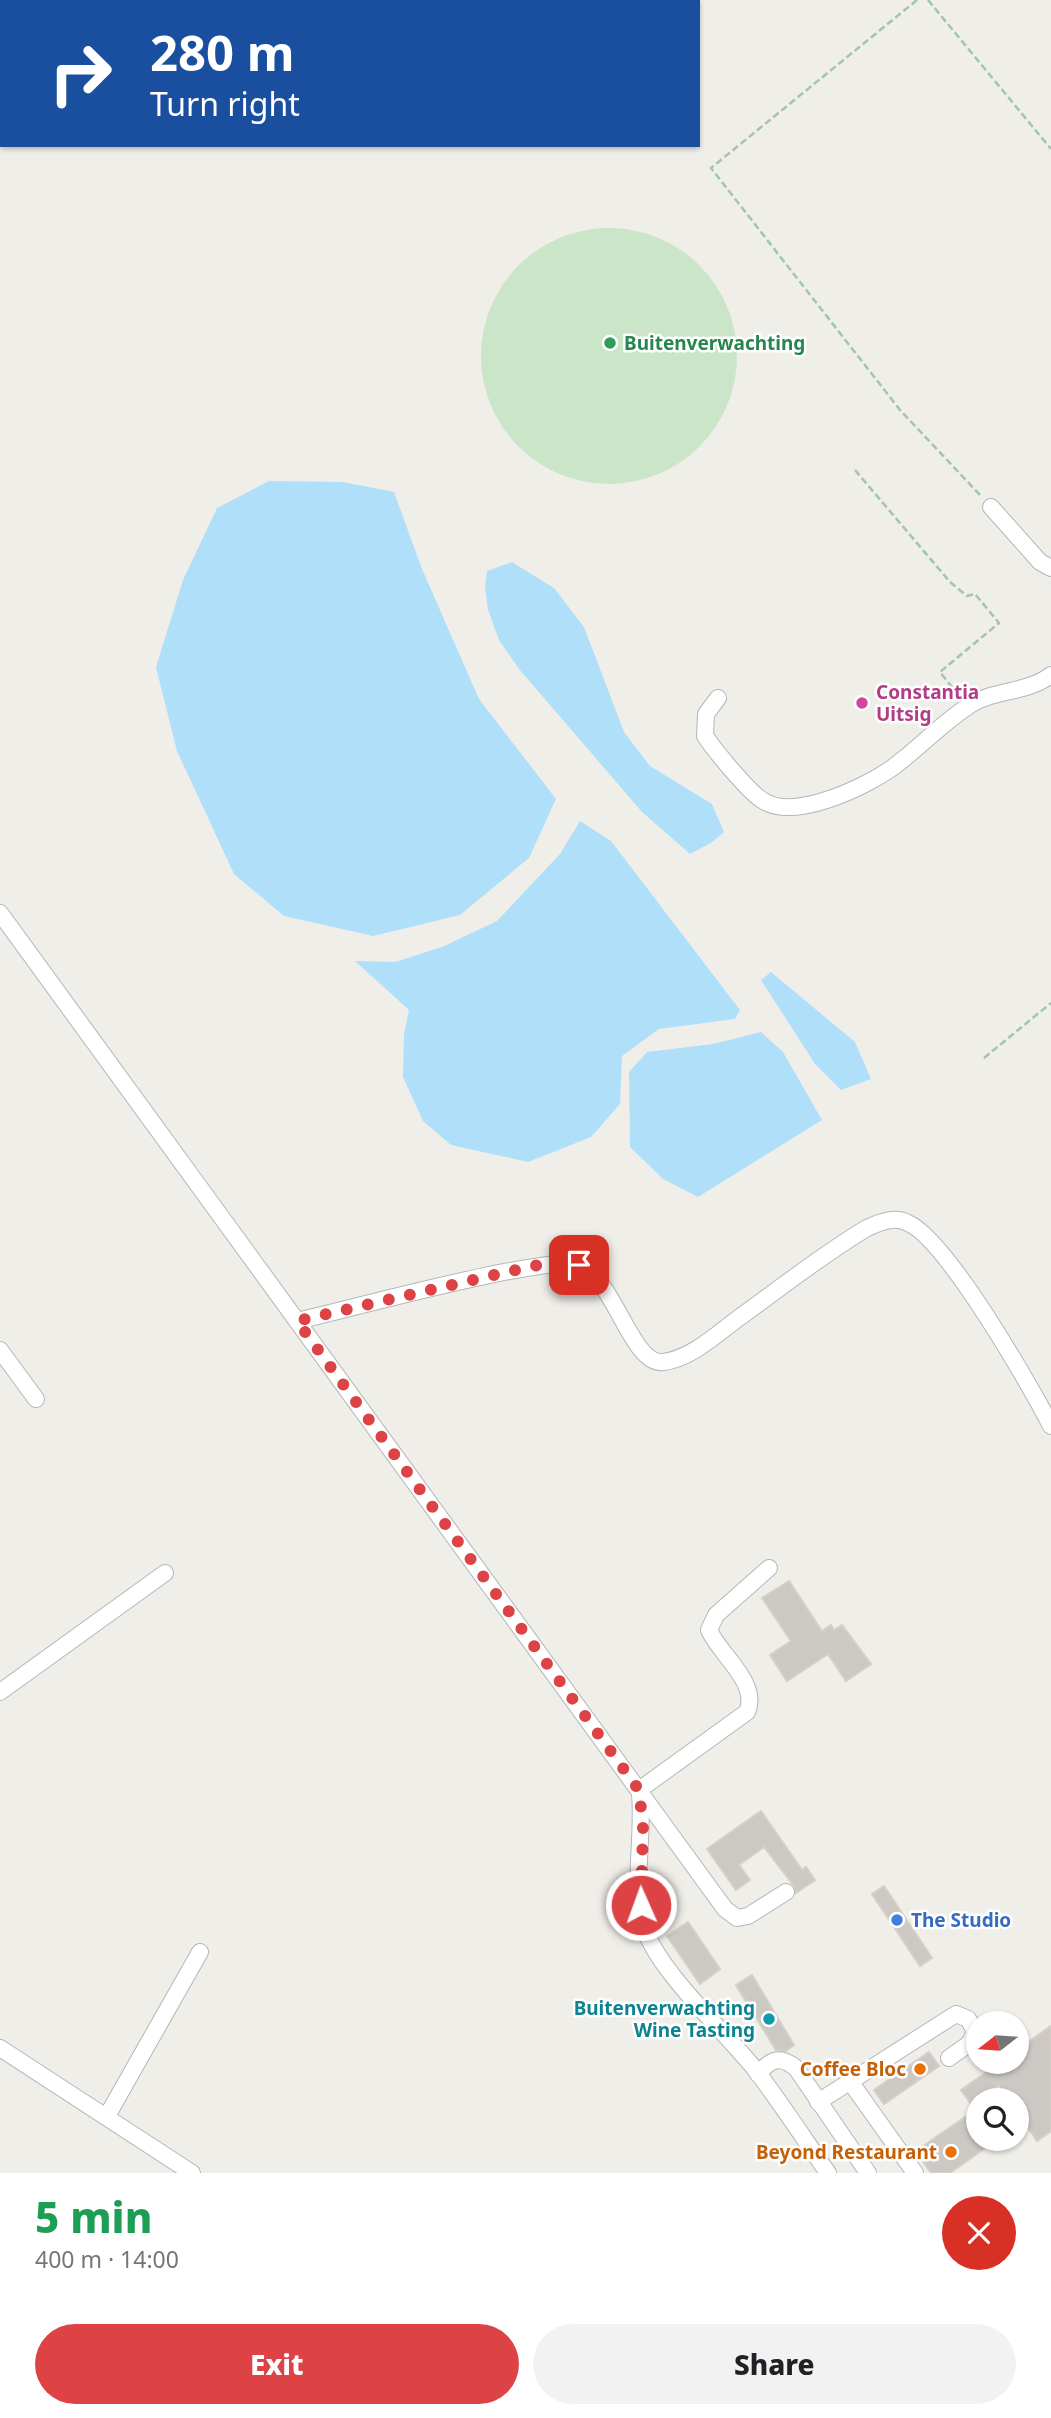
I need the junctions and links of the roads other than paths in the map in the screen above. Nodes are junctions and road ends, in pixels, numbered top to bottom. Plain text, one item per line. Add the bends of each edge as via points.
1 (991, 507) road end
2 (1051, 568) edge
3 (1051, 675) edge
4 (718, 698) dead end
5 (0, 913) edge
6 (297, 1321) junction
7 (0, 1350) edge
8 (36, 1399) dead end
9 (1051, 1426) edge
10 (769, 1568) dead end
11 (165, 1573) dead end
12 (0, 1692) edge
13 (639, 1790) junction
14 (786, 1892) dead end
15 (200, 1952) dead end
16 (0, 2048) edge
17 (949, 2058) dead end
18 (758, 2074) junction
19 (849, 2080) junction
20 (818, 2102) junction
21 (107, 2116) junction
22 (192, 2173) edge
23 (828, 2173) edge
24 (868, 2173) edge
25 (915, 2173) edge

1 - 2 street via 1040,562
3 - 4 street via 1028,688 968,706 880,776 814,803 788,807 761,800 705,736 706,714
5 - 6 street
6 - 9 street via 533,1266 579,1265 610,1294 644,1354 664,1362 704,1344 858,1233 880,1222 906,1221 930,1238 988,1319
6 - 13 street
7 - 8 street
10 - 13 street via 716,1615 709,1630 747,1687 751,1703 747,1712
11 - 12 street
13 - 14 street via 725,1909 737,1918
13 - 18 street via 643,1826 639,1886 648,1937 681,1984
15 - 21 street
16 - 21 street
17 - 19 street via 970,2043 975,2031 968,2019 956,2014
18 - 20 street via 769,2061 787,2061
18 - 23 street
19 - 20 street
19 - 25 street
20 - 24 street
21 - 22 street

